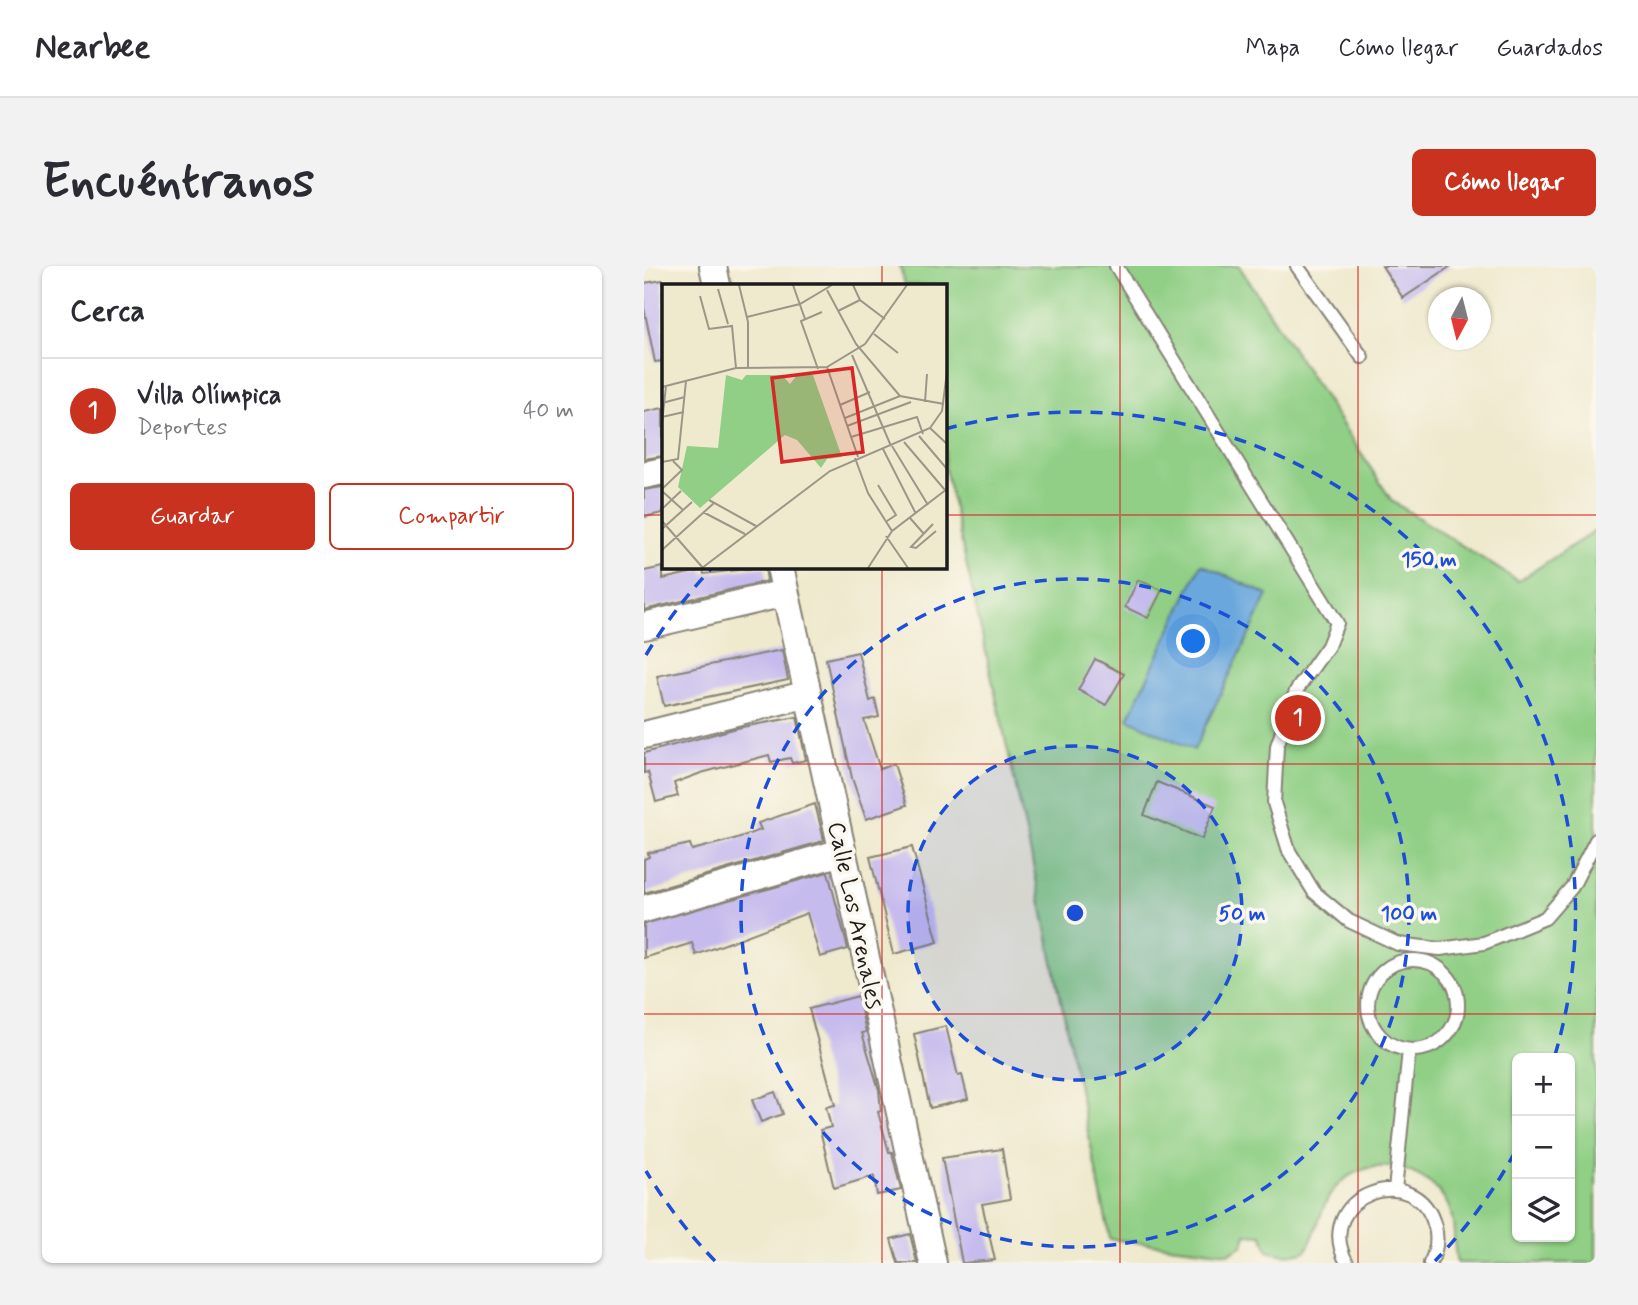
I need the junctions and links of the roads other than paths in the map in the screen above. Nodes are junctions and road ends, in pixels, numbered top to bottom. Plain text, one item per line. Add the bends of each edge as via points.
1 (713, 266) edge
2 (1116, 266) edge
3 (1297, 266) edge
4 (718, 284) edge
5 (1362, 358) dead end
6 (662, 471) edge
7 (644, 475) edge
8 (780, 569) edge
9 (785, 593) junction
10 (644, 626) edge
11 (808, 694) junction
12 (644, 735) edge
13 (1596, 840) edge
14 (842, 852) junction
15 (644, 909) edge
16 (1420, 946) junction
17 (1419, 961) junction
18 (1409, 1050) junction
19 (1395, 1190) junction
20 (933, 1263) edge
21 (1347, 1263) edge
22 (1430, 1263) edge

1 - 4 street
2 - 16 lane via 1337,623 1321,658 1296,691 1277,746 1274,803 1289,851 1314,892 1349,921 1398,944
3 - 5 lane
6 - 7 street
8 - 9 street, Calle Los Arenales
9 - 10 street
9 - 11 street, Calle Los Arenales
11 - 12 street
11 - 14 street, Calle Los Arenales
13 - 16 lane via 1572,887 1545,918 1484,943 1440,949
14 - 15 street
14 - 20 street, Calle Los Arenales
16 - 17 lane
17 - 18 lane via 1448,976 1458,1010 1442,1040
17 - 18 lane via 1405,961 1384,971 1368,1001 1378,1034
18 - 19 lane
19 - 21 lane via 1370,1193 1350,1208 1339,1243
19 - 22 lane via 1419,1200 1434,1220 1437,1245

